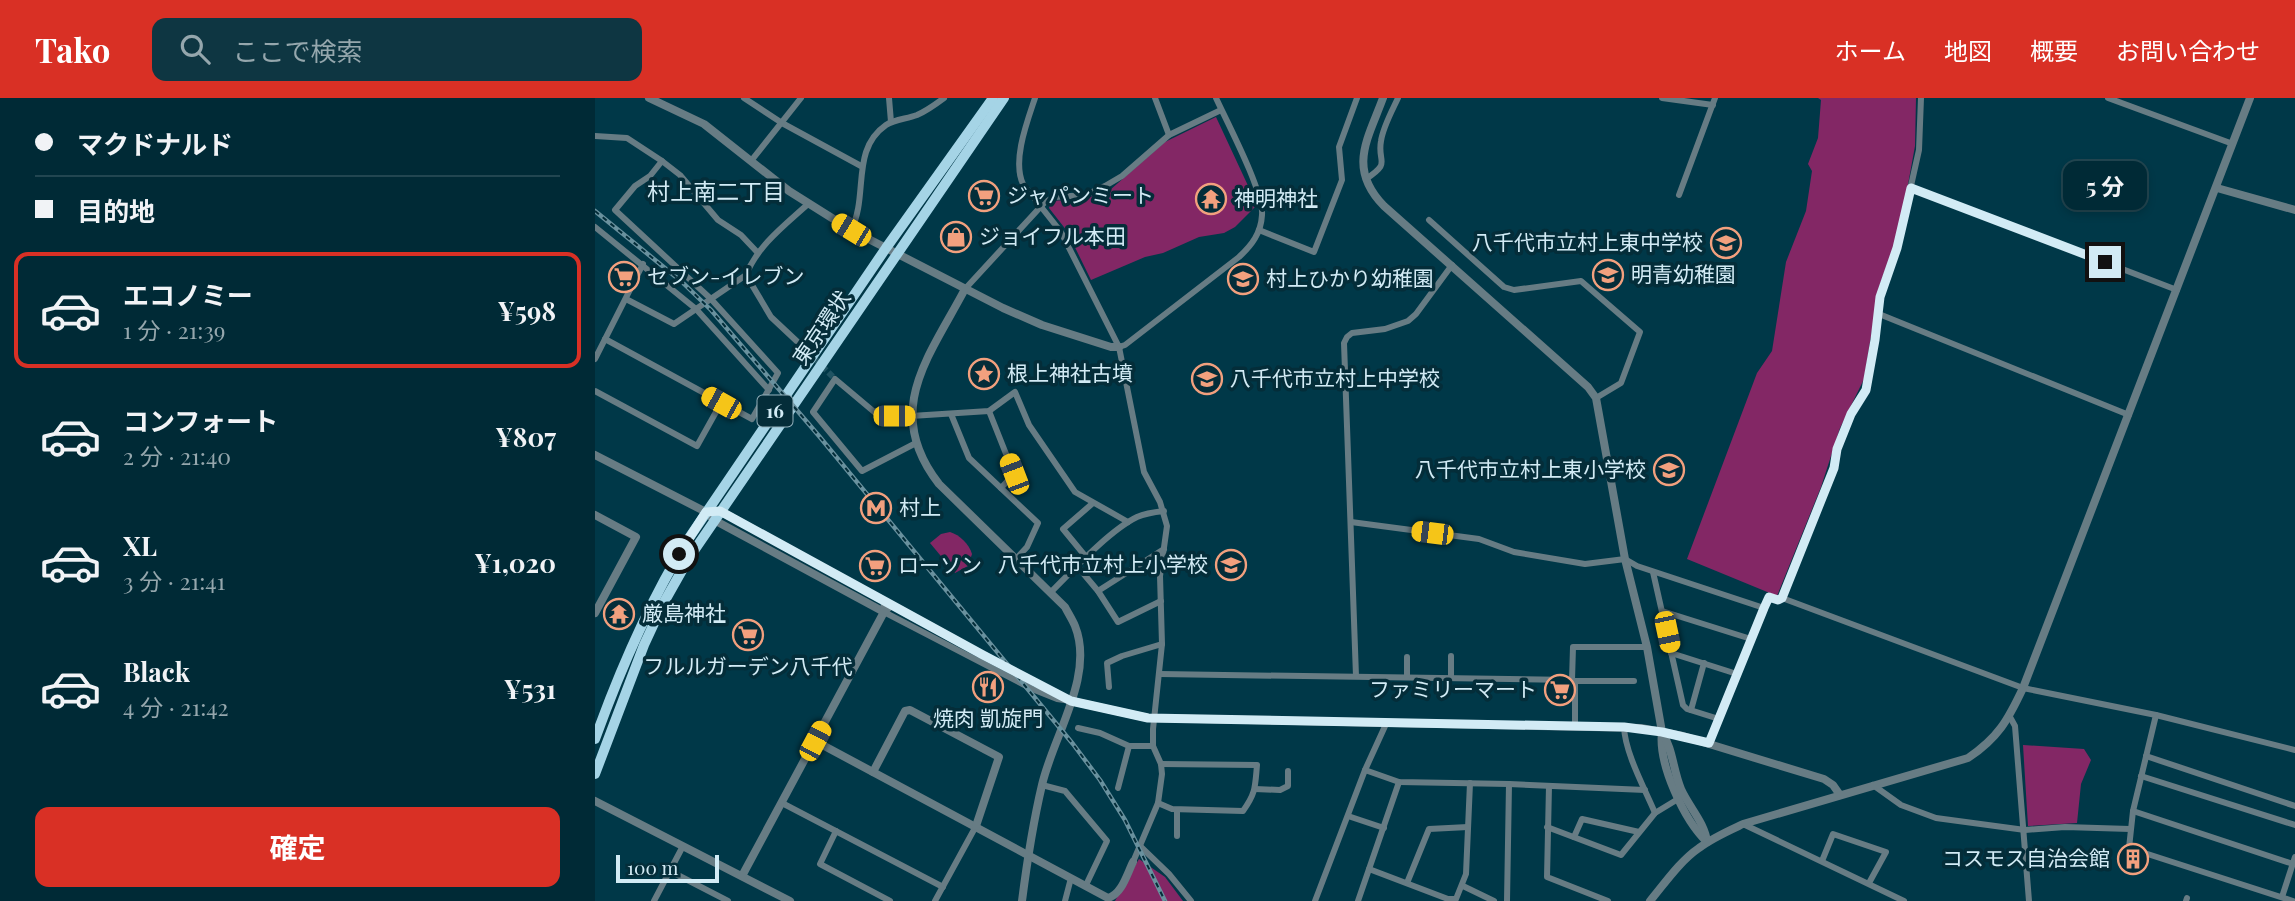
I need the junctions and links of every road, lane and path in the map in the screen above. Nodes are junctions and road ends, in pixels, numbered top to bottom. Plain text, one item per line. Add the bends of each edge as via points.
1 (649, 98) edge
2 (744, 98) edge
3 (801, 98) edge
4 (889, 98) edge
5 (944, 98) edge
6 (993, 98) edge
7 (1004, 98) edge
8 (1035, 98) edge
9 (1155, 98) edge
10 (1216, 98) edge
11 (1357, 98) edge
12 (1383, 98) edge
13 (1398, 98) edge
14 (1661, 98) edge
15 (1921, 98) edge
16 (2108, 98) edge
17 (2249, 98) edge
18 (753, 101) edge
19 (1714, 101) edge
20 (1221, 110) junction
21 (891, 122) junction
22 (782, 123) junction
23 (1169, 135) junction
24 (595, 136) edge
25 (2233, 144) junction
26 (662, 161) junction
27 (751, 161) junction
28 (861, 166) junction
29 (1366, 179) junction
30 (1911, 188) junction
31 (2217, 188) junction
32 (1679, 195) dead end
33 (808, 204) junction
34 (1040, 206) junction
35 (2295, 209) edge
36 (1429, 220) dead end
37 (595, 227) edge
38 (851, 230) junction
39 (1259, 230) junction
40 (891, 251) junction
41 (758, 253) junction
42 (643, 264) junction
43 (1452, 265) junction
44 (746, 275) junction
45 (965, 289) junction
46 (2177, 290) junction
47 (626, 299) junction
48 (711, 299) junction
49 (696, 309) junction
50 (1879, 314) junction
51 (605, 339) junction
52 (803, 347) tunnel mouth
53 (1119, 347) junction
54 (595, 359) edge
55 (595, 390) edge
56 (769, 390) junction
57 (1596, 398) junction
58 (721, 403) junction
59 (989, 411) junction
60 (951, 414) junction
61 (2129, 415) junction
62 (911, 416) junction
63 (916, 443) junction
64 (595, 455) edge
65 (1001, 488) junction
66 (1093, 503) junction
67 (1164, 511) junction
68 (706, 512) junction
69 (595, 515) edge
70 (717, 516) junction
71 (1128, 522) junction
72 (1351, 522) junction
73 (1164, 549) junction
74 (1086, 558) junction
75 (1016, 559) junction
76 (1625, 559) junction
77 (1077, 566) junction
78 (1653, 572) junction
79 (1098, 591) junction
80 (1051, 592) junction
81 (1782, 598) junction
82 (1161, 601) junction
83 (888, 603) junction
84 (1764, 608) junction
85 (1662, 611) junction
86 (884, 612) junction
87 (595, 613) edge
88 (1751, 639) junction
89 (961, 643) joint
90 (1161, 643) junction
91 (1647, 647) junction
92 (1671, 653) junction
93 (1451, 656) dead end
94 (1407, 657) dead end
95 (1704, 663) junction
96 (1160, 674) junction
97 (1737, 674) junction
98 (1573, 675) junction
99 (1356, 676) junction
100 (1406, 677) junction
101 (1451, 678) junction
102 (1587, 681) junction
103 (1634, 681) dead end
104 (1109, 687) dead end
105 (2023, 688) junction
106 (1071, 701) junction
107 (1691, 710) junction
108 (2156, 715) junction
109 (2010, 717) junction
110 (1719, 719) junction
111 (1386, 724) junction
112 (1575, 726) junction
113 (1624, 727) junction
114 (1078, 728) dead end
115 (1662, 732) junction
116 (595, 739) edge
117 (815, 741) junction
118 (1709, 743) junction
119 (1129, 746) junction
120 (1153, 746) junction
121 (2295, 750) edge
122 (2146, 756) junction
123 (1161, 764) junction
124 (1365, 770) junction
125 (1288, 771) dead end
126 (873, 772) junction
127 (595, 774) edge
128 (2141, 776) junction
129 (1399, 782) junction
130 (1470, 783) junction
131 (1509, 784) junction
132 (1042, 785) junction
133 (1873, 785) junction
134 (1549, 786) junction
135 (1118, 788) dead end
136 (1255, 789) junction
137 (1645, 790) junction
138 (1840, 795) junction
139 (1678, 799) junction
140 (595, 801) edge
141 (782, 803) junction
142 (1157, 803) junction
143 (2295, 806) edge
144 (1177, 810) junction
145 (2133, 811) junction
146 (1655, 813) junction
147 (1348, 816) junction
148 (1743, 824) junction
149 (2295, 825) edge
150 (976, 826) junction
151 (1468, 827) junction
152 (1547, 827) junction
153 (1384, 828) junction
154 (2130, 829) junction
155 (2025, 830) junction
156 (836, 831) junction
157 (1639, 832) junction
158 (1177, 836) dead end
159 (1574, 837) junction
160 (1707, 842) junction
161 (683, 846) junction
162 (1141, 847) junction
163 (1028, 855) junction
164 (2294, 860) edge
165 (1822, 861) junction
166 (1133, 863) joint
167 (1370, 869) junction
168 (670, 871) junction
169 (742, 876) junction
170 (1071, 878) junction
171 (1407, 883) junction
172 (1869, 883) junction
173 (1086, 886) junction
174 (1463, 886) junction
175 (943, 887) junction
176 (2282, 897) junction
177 (1104, 899) edge
178 (654, 901) edge
179 (728, 901) edge
180 (790, 901) edge
181 (890, 901) edge
182 (935, 901) edge
183 (1022, 901) edge
184 (1065, 901) edge
185 (1191, 901) edge
186 (1315, 901) edge
187 (1357, 901) edge
188 (1494, 901) edge
189 (1507, 901) edge
190 (1608, 901) edge
191 (1650, 901) edge
192 (1904, 901) edge
193 (2029, 901) edge
194 (2293, 901) edge

1 - 27 street via 704,124
2 - 18 street
3 - 22 street
4 - 21 street
5 - 21 street via 917,115
6 - 40 highway, 東京環状 / 16
7 - 40 highway, 東京環状 / 16
8 - 34 street via 1018,171
9 - 23 street
10 - 20 street
11 - 39 street via 1339,147 1342,180 1314,252
12 - 29 street via 1363,151
13 - 29 street via 1381,141 1381,167
14 - 19 street
15 - 30 street via 1919,150
16 - 25 street
17 - 25 street
18 - 22 street
19 - 32 street
20 - 23 street
20 - 39 street via 1258,193 1263,212
21 - 28 street via 872,140
22 - 27 street
22 - 28 street
23 - 34 street via 1105,186 1086,195 1055,197
24 - 26 street via 627,138
25 - 31 street
26 - 41 street
26 - 48 street via 615,210
27 - 33 street
28 - 38 street
29 - 43 street via 1384,206
30 - 46 street
30 - 50 street
31 - 35 street
31 - 46 street
33 - 38 street
33 - 41 street
34 - 45 street
34 - 53 street via 1061,232
36 - 57 street via 1504,287 1514,290 1581,281 1640,332 1621,383
37 - 42 street
38 - 40 street
39 - 53 street via 1239,257
40 - 45 street
40 - 68 highway, 東京環状 / 16
40 - 70 highway, 東京環状 / 16
41 - 44 street
42 - 47 street
42 - 49 street
43 - 57 street
43 - 72 street via 1408,321 1352,333 1344,343
44 - 48 street
44 - 52 street via 771,317
45 - 53 street via 1042,325
45 - 62 street via 923,368
46 - 61 street
47 - 49 street via 674,324
47 - 51 street
48 - 49 street
48 - 56 street via 778,373
49 - 56 street
50 - 61 street
50 - 81 street via 1866,390 1851,414
51 - 54 street
51 - 58 street
53 - 67 street via 1144,472
55 - 58 street via 697,446
56 - 58 street via 752,419
57 - 76 street
59 - 60 street
59 - 65 street via 1014,474
59 - 66 street via 1016,392 1029,425 1075,492
60 - 62 street
60 - 65 street via 969,458
61 - 105 street
62 - 63 street
62 - 63 street via 879,416 835,379 813,412 862,471
63 - 75 street via 939,484
64 - 68 street
65 - 75 street via 1038,523
66 - 71 street
66 - 74 street via 1063,529
67 - 71 street
67 - 73 street
68 - 70 street
68 - 116 highway, 東京環状 / 16 via 645,615
69 - 87 street via 636,537
70 - 83 street
70 - 86 street
70 - 127 highway, 東京環状 / 16 via 653,625
71 - 74 street
72 - 76 street via 1479,539 1514,552 1585,564
72 - 99 street
73 - 79 street
73 - 82 street
74 - 77 street
75 - 80 street
76 - 78 street
76 - 91 street
77 - 79 street
77 - 80 street
78 - 84 street
78 - 85 street
79 - 82 street via 1118,622
80 - 106 street via 1076,627 1080,665
81 - 84 street via 1769,597
81 - 105 street
82 - 90 street
83 - 86 street
83 - 89 street
84 - 88 street
85 - 88 street
85 - 92 street
86 - 106 street via 1032,689
86 - 117 street
88 - 97 street
89 - 106 street
90 - 96 street
90 - 104 street via 1107,663
91 - 98 street via 1573,647
91 - 115 street
92 - 95 street
92 - 107 street via 1683,705
93 - 101 street
94 - 100 street
95 - 97 street
95 - 107 street
96 - 99 street
96 - 120 street
97 - 110 street
98 - 101 street via 1572,680
98 - 102 street via 1583,675
99 - 100 street
100 - 101 street
102 - 103 street
102 - 112 street via 1575,681
105 - 108 street
105 - 109 street
106 - 111 street via 1148,718
106 - 132 street
107 - 110 street
108 - 121 street
108 - 122 street
109 - 133 street via 1985,747 1968,758
109 - 155 street via 2015,726
110 - 118 street
111 - 112 street
111 - 124 street
112 - 113 street
113 - 115 street
113 - 137 street
114 - 119 street
115 - 118 street
115 - 139 street via 1661,743
115 - 160 street via 1679,785 1706,831
117 - 126 street
117 - 141 street
118 - 138 street via 1824,779
119 - 120 street
119 - 135 street
120 - 123 street
122 - 128 street
122 - 143 street
123 - 136 street via 1257,765
123 - 142 street
124 - 129 street
124 - 147 street
125 - 136 street via 1288,786
126 - 150 street
126 - 150 street via 905,711 910,710 999,757
128 - 145 street
128 - 149 street
129 - 130 street
129 - 153 street
130 - 131 street
130 - 151 street
131 - 134 street
131 - 189 street
132 - 163 street
132 - 173 street via 1065,791 1107,841
133 - 138 street
133 - 155 street via 1925,815
134 - 137 street
134 - 152 street
136 - 144 street via 1243,811
137 - 146 street
138 - 148 street
139 - 146 street
139 - 160 street
140 - 161 street
141 - 156 street
141 - 169 street
142 - 144 street
142 - 162 street
144 - 158 street
145 - 154 street
145 - 164 street
146 - 157 street
147 - 153 street
147 - 186 street
148 - 160 street
148 - 165 street
150 - 163 street
150 - 175 street
151 - 171 street via 1429,829
151 - 174 street
152 - 159 street
152 - 190 street via 1547,877
153 - 167 street
154 - 155 street
154 - 176 street via 2129,848
155 - 193 street
156 - 175 street
156 - 181 street via 820,864
157 - 159 street via 1582,819
157 - 159 street via 1621,855
160 - 191 street
161 - 168 street
161 - 169 street
162 - 166 street
162 - 185 street
163 - 170 street
163 - 183 street
164 - 176 street
165 - 172 street
165 - 172 street via 1833,834 1886,852
166 - 177 street via 1114,896
167 - 171 street
167 - 187 street
168 - 178 street
168 - 179 street
169 - 180 street
170 - 173 street
170 - 184 street
171 - 174 street via 1453,900
172 - 192 street
173 - 177 street
174 - 188 street
175 - 182 street
176 - 194 street

